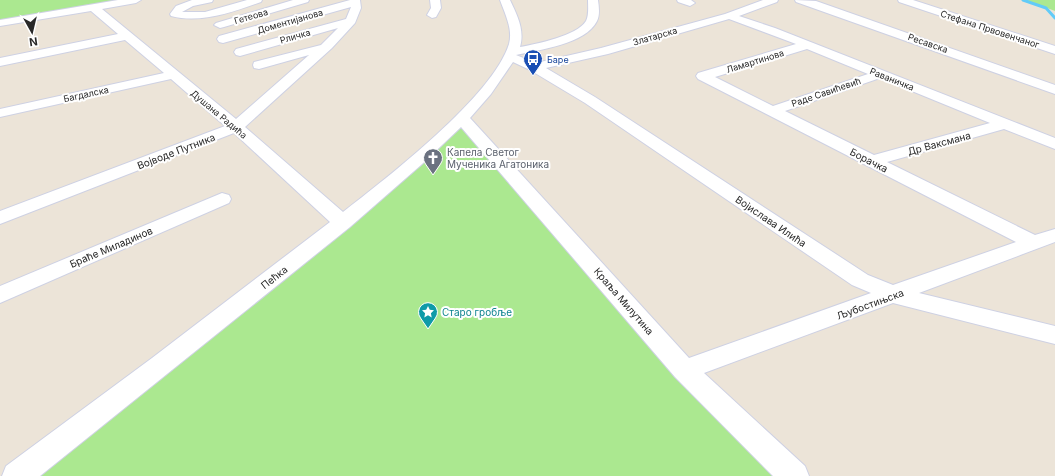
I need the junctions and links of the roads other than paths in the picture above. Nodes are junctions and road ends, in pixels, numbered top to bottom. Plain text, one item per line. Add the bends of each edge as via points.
1 (136, 0) edge
2 (208, 0) edge
3 (257, 0) edge
4 (304, 0) edge
5 (435, 0) edge
6 (505, 0) edge
7 (593, 0) edge
8 (773, 0) edge
9 (800, 0) edge
10 (835, 0) edge
11 (903, 0) edge
12 (356, 1) edge
13 (820, 6) junction
14 (93, 7) junction
15 (432, 15) dead end
16 (729, 16) junction
17 (350, 21) junction
18 (0, 23) edge
19 (220, 25) dead end
20 (127, 36) junction
21 (223, 39) dead end
22 (328, 45) junction
23 (807, 45) junction
24 (1055, 50) edge
25 (240, 52) dead end
26 (511, 53) junction
27 (0, 62) edge
28 (259, 65) dead end
29 (535, 67) junction
30 (880, 74) junction
31 (172, 75) junction
32 (703, 76) joint
33 (1055, 90) edge
34 (772, 111) junction
35 (0, 113) edge
36 (462, 118) junction
37 (1006, 124) junction
38 (236, 127) junction
39 (1055, 144) edge
40 (872, 161) junction
41 (222, 199) dead end
42 (0, 218) edge
43 (343, 223) junction
44 (1055, 235) edge
45 (1034, 243) junction
46 (0, 295) edge
47 (895, 295) junction
48 (1055, 334) edge
49 (684, 370) junction
50 (17, 476) edge
51 (794, 476) edge

1 - 14 street
2 - 3 street via 177,9 175,14 202,15
4 - 19 street, Гетеова
5 - 15 street via 436,8
6 - 26 street via 517,34
7 - 26 street via 595,12 587,28 533,49
8 - 16 street, Златарска
9 - 13 street, Ресавска
10 - 13 street
11 - 24 street, Стефана Првовенчаног
12 - 17 street, Војводе Путника via 356,8
12 - 21 street, Доментијанова
13 - 33 street, Ресавска
14 - 18 street
14 - 20 street, Душана Радића
16 - 23 street, Раваничка
16 - 29 street, Златарска via 604,51
17 - 22 street, Војводе Путника
17 - 25 street, Рличка
20 - 27 street
20 - 31 street, Душана Радића
22 - 28 street
22 - 38 street, Војводе Путника
23 - 30 street, Раваничка
23 - 32 street, Ламартинова
26 - 29 street, Војислава Илића
26 - 36 street, Пећка via 496,77
29 - 47 street, Војислава Илића via 590,100 860,280
30 - 34 street, Раде Савићевић
30 - 37 street, Раваничка
31 - 35 street, Багдалска
31 - 38 street, Душана Радића
32 - 34 street, Борачка
34 - 40 street, Борачка
36 - 43 street, Пећка
36 - 49 street, Краља Милутина
37 - 39 street, Раваничка
37 - 40 street, Др Ваксмана
38 - 42 street, Војводе Путника
38 - 43 street, Душана Радића
40 - 45 street, Борачка
41 - 46 street, Браће Миладинов
43 - 50 street, Пећка
44 - 45 street, Љубостињска
45 - 47 street, Љубостињска
47 - 48 street, Војислава Илића
47 - 49 street, Љубостињска
49 - 51 street, Краља Милутина

